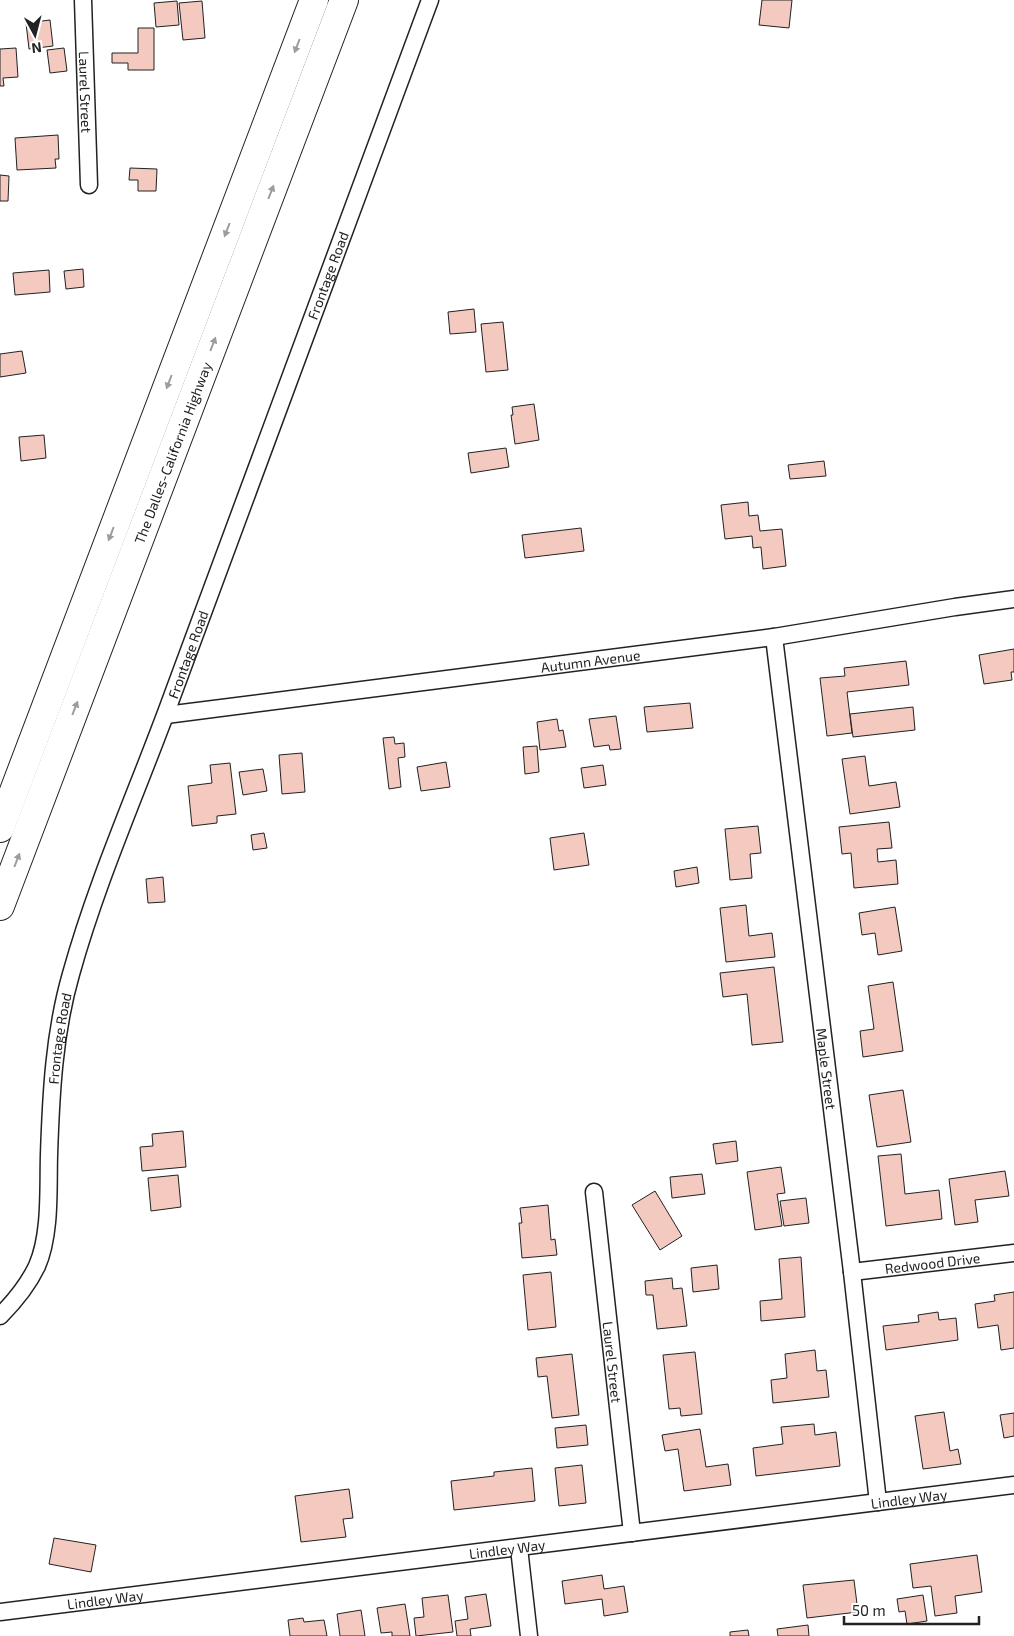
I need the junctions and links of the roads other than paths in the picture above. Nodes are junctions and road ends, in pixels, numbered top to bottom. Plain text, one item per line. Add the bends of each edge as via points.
1 (82, 0) edge
2 (314, 0) edge
3 (344, 0) edge
4 (430, 0) edge
5 (89, 185) dead end
6 (1014, 599) edge
7 (774, 637) junction
8 (166, 715) junction
9 (0, 828) edge
10 (0, 906) edge
11 (594, 1192) dead end
12 (1014, 1253) edge
13 (852, 1272) junction
14 (0, 1316) edge
15 (1014, 1485) edge
16 (878, 1502) junction
17 (632, 1533) junction
18 (519, 1548) junction
19 (0, 1612) edge
20 (529, 1636) edge

1 - 5 street, Laurel Street
2 -> 9 highway, The Dalles-California Highway
10 -> 3 highway, The Dalles-California Highway
4 - 8 street, Frontage Road
6 - 7 street, Autumn Avenue
7 - 8 street, Autumn Avenue
7 - 13 street, Maple Street
8 - 14 street, Frontage Road via 84,930 57,1032 44,1243 28,1283
11 - 17 street, Laurel Street
12 - 13 street, Redwood Drive
13 - 16 street, Maple Street
15 - 16 street, Lindley Way
16 - 17 street, Lindley Way
17 - 18 street, Lindley Way
18 - 19 street, Lindley Way
18 - 20 street

